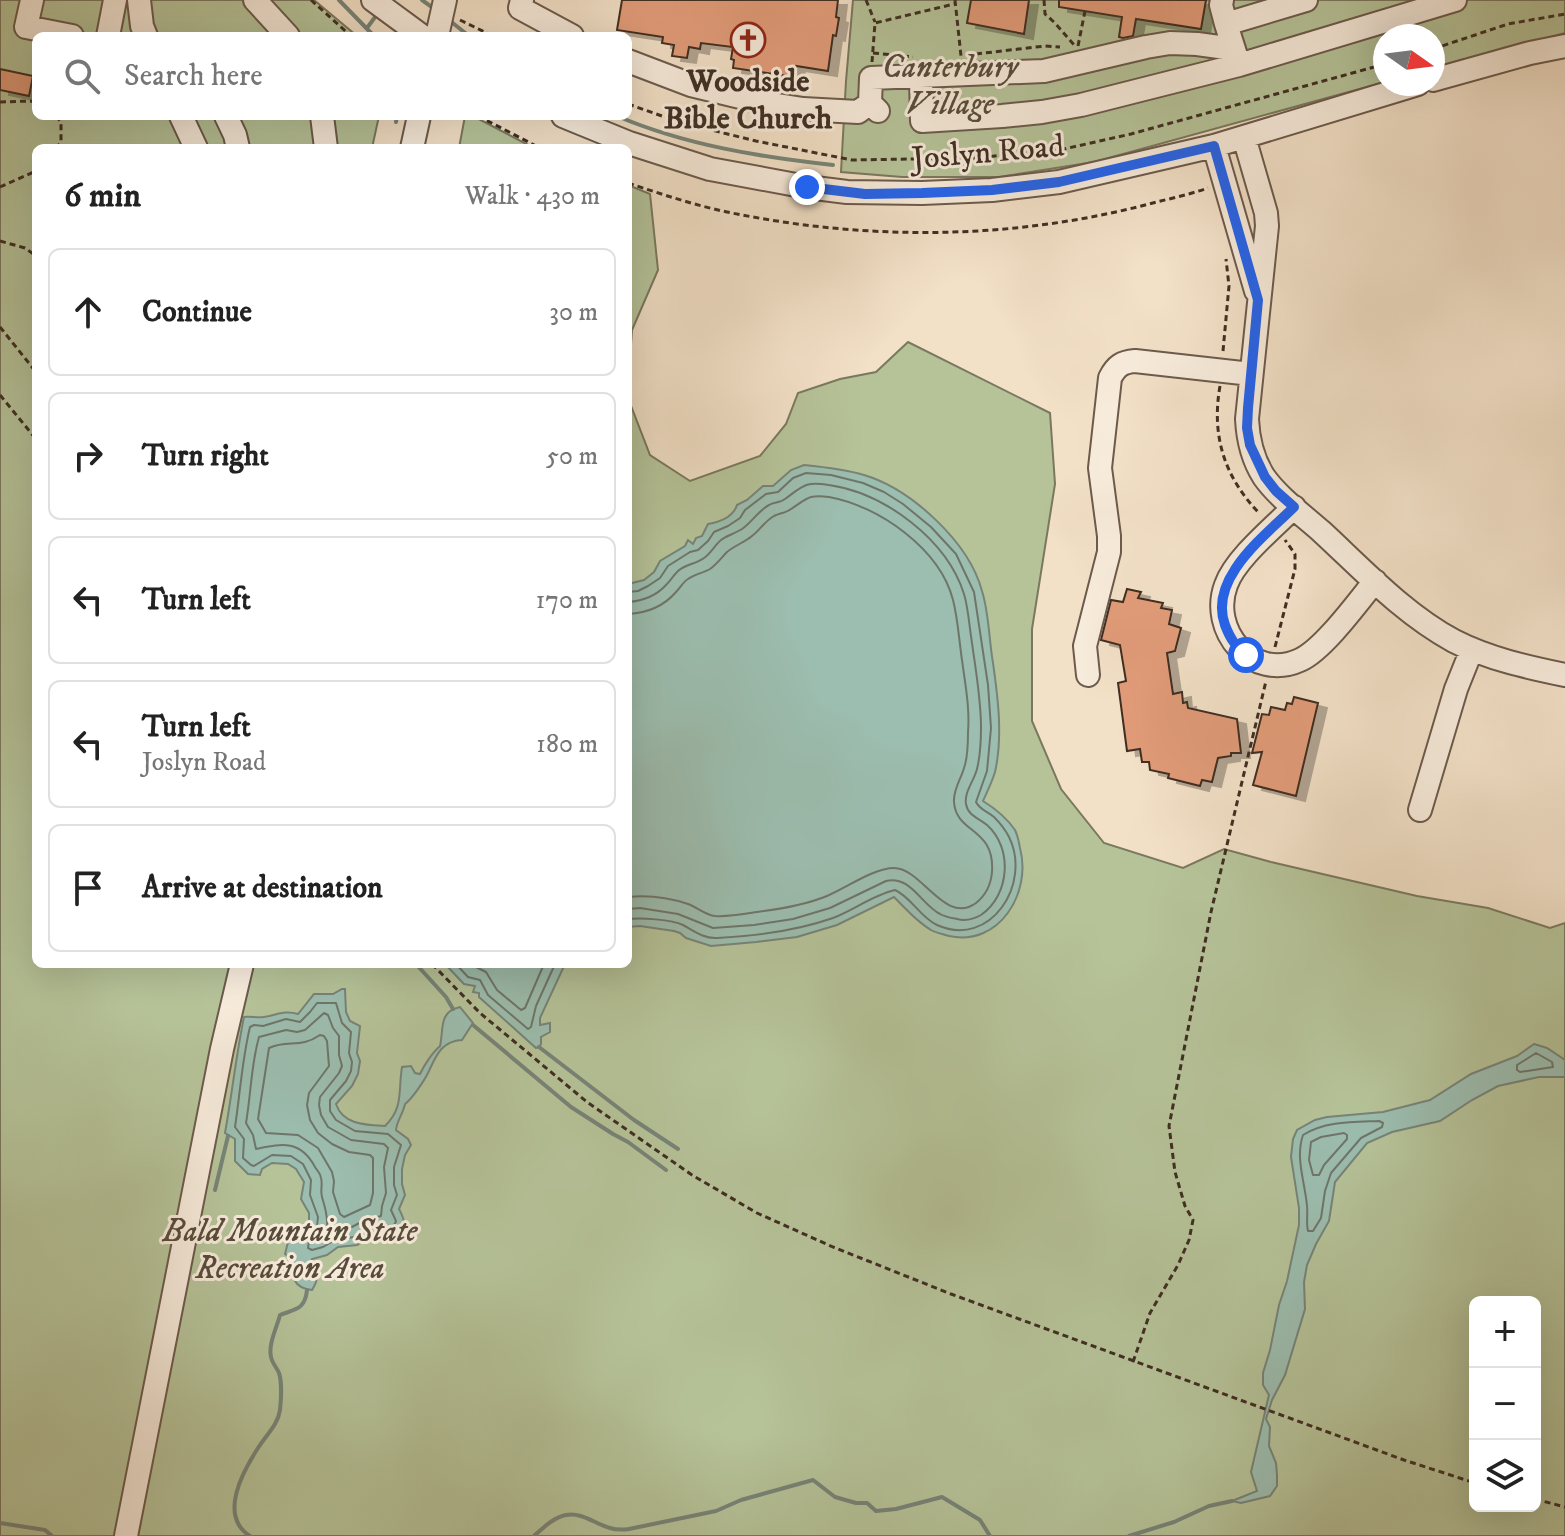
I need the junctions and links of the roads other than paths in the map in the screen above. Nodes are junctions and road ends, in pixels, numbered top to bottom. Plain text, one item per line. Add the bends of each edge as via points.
1 (32, 0) edge
2 (115, 0) edge
3 (139, 0) edge
4 (255, 0) edge
5 (373, 0) edge
6 (522, 0) edge
7 (1222, 0) edge
8 (1306, 0) edge
9 (1455, 0) edge
10 (444, 3) edge
11 (1226, 24) junction
12 (52, 32) edge
13 (109, 32) edge
14 (144, 32) edge
15 (284, 32) edge
16 (417, 32) edge
17 (438, 32) edge
18 (565, 32) edge
19 (1565, 46) edge
20 (1236, 57) junction
21 (632, 63) edge
22 (919, 67) junction
23 (1445, 77) edge
24 (1379, 96) edge
25 (183, 120) edge
26 (228, 120) edge
27 (322, 120) edge
28 (418, 120) edge
29 (573, 120) edge
30 (1244, 137) junction
31 (194, 144) edge
32 (237, 144) edge
33 (326, 144) edge
34 (413, 144) edge
35 (1214, 146) junction
36 (1258, 300) junction
37 (1251, 374) junction
38 (1294, 507) junction
39 (1375, 581) junction
40 (1472, 649) junction
41 (1088, 675) dead end
42 (1565, 675) edge
43 (1420, 810) dead end
44 (241, 968) edge
45 (126, 1536) edge

1 - 12 street via 26,27
2 - 13 street
3 - 14 street
4 - 15 street
5 - 16 street
6 - 18 street via 520,8
7 - 11 street
8 - 11 street
9 - 20 street
10 - 17 street
11 - 20 street
19 - 23 street
20 - 22 street via 1197,44 1170,43 1044,71 963,75
20 - 22 street via 1137,91 1042,112 922,121
21 - 22 street via 691,85 765,103 858,112 875,108 871,78
24 - 30 street, Joslyn Road
25 - 31 street
26 - 32 street
27 - 33 street
28 - 34 street
29 - 35 street, Joslyn Road via 710,169 865,194 1059,182
30 - 35 street, Joslyn Road
30 - 36 street via 1267,219
35 - 36 street
36 - 37 street
37 - 38 street via 1250,445 1265,477
37 - 41 street via 1135,361 1116,367 1110,378 1100,468 1109,552 1085,646
38 - 39 street
38 - 39 street via 1230,575 1223,619 1235,647 1271,664 1299,661
39 - 40 street via 1423,622
40 - 42 street
40 - 43 street
44 - 45 street

